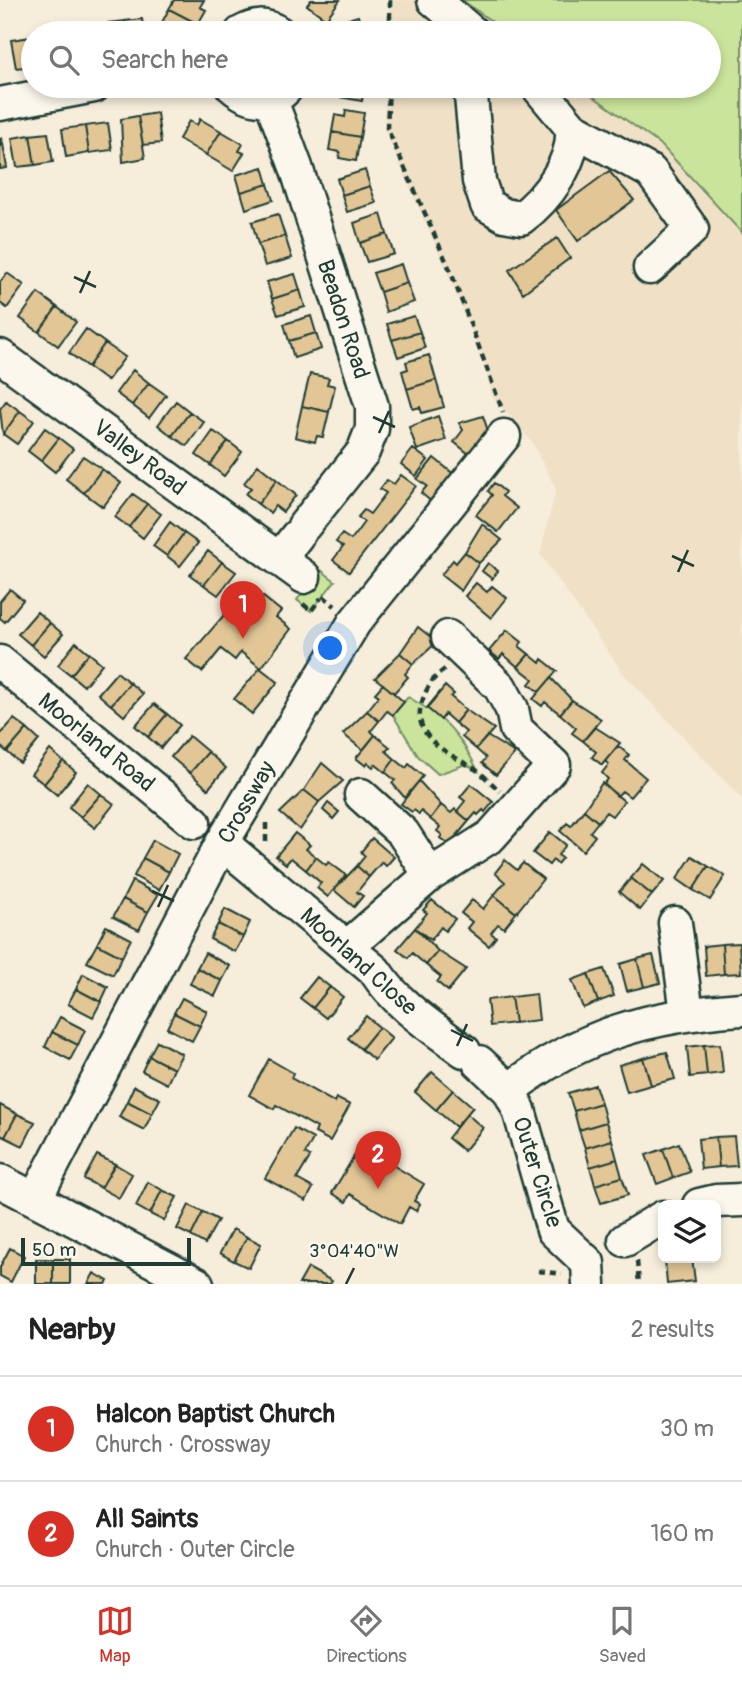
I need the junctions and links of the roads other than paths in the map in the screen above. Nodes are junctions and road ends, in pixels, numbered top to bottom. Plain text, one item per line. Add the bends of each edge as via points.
1 (434, 0) edge
2 (457, 21) edge
3 (28, 98) edge
4 (280, 98) edge
5 (471, 98) edge
6 (547, 98) edge
7 (0, 103) edge
8 (572, 128) junction
9 (650, 268) dead end
10 (0, 356) edge
11 (504, 436) road end
12 (296, 550) joint
13 (456, 645) road end
14 (0, 662) edge
15 (361, 796) dead end
16 (194, 822) dead end
17 (222, 844) junction
18 (430, 874) junction
19 (675, 923) dead end
20 (347, 947) junction
21 (742, 1009) edge
22 (687, 1013) junction
23 (472, 1057) joint
24 (509, 1090) junction
25 (0, 1181) edge
26 (35, 1199) junction
27 (742, 1200) edge
28 (721, 1202) edge
29 (653, 1212) edge
30 (602, 1260) edge
31 (197, 1284) edge

1 - 2 street
3 - 7 street
4 - 12 street, Beadon Road via 296,167 372,407 372,429 362,452
5 - 8 street via 479,181 487,205 504,215 521,218 537,206 573,144
6 - 8 street
8 - 9 street via 651,172 692,229
10 - 12 street, Valley Road
11 - 17 street, Crossway via 354,623
13 - 18 street via 500,687 516,729 563,754 491,836
14 - 16 street, Moorland Road
15 - 18 street via 403,833
17 - 20 street, Moorland Close
17 - 26 street, Crossway
18 - 20 street
19 - 22 street
20 - 23 street, Moorland Close via 402,1003
21 - 22 street, Outer Circle
22 - 24 street, Outer Circle via 632,1024 596,1038 563,1053
23 - 24 street, Outer Circle
24 - 30 street, Outer Circle via 519,1110 553,1230
25 - 26 street
26 - 31 street
27 - 28 street
29 - 30 street

